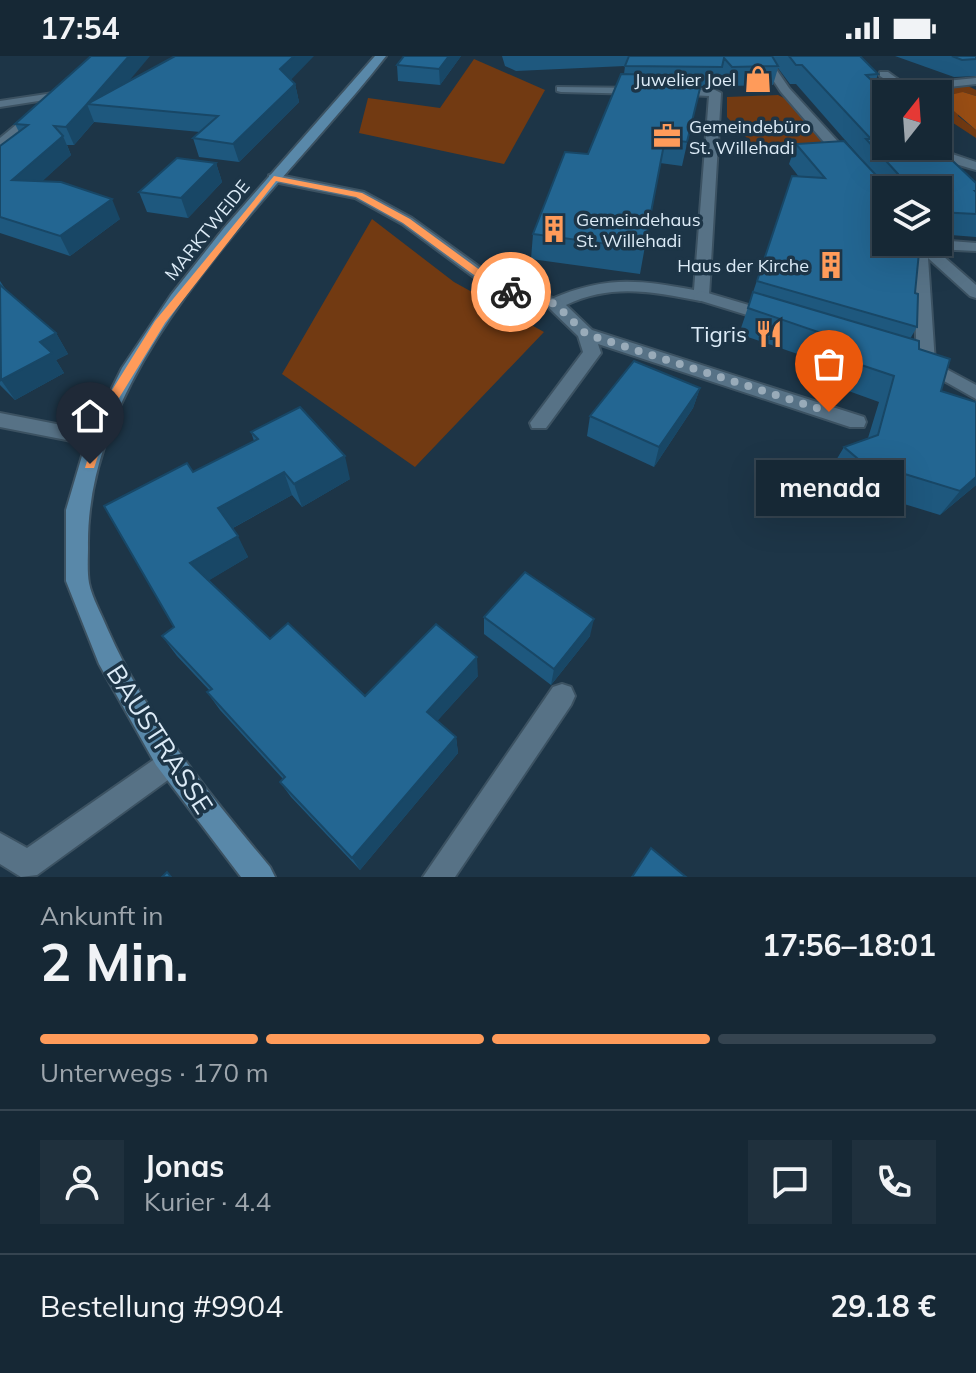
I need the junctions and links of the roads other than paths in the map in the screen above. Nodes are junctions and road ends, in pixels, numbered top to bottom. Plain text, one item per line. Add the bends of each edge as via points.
1 (381, 56) edge
2 (762, 56) edge
3 (884, 74) dead end
4 (891, 80) edge
5 (976, 81) edge
6 (69, 84) edge
7 (952, 85) edge
8 (561, 89) dead end
9 (60, 95) junction
10 (0, 104) edge
11 (0, 144) edge
12 (952, 159) edge
13 (976, 166) edge
14 (858, 173) edge
15 (274, 178) junction
16 (952, 245) edge
17 (976, 247) edge
18 (920, 256) edge
19 (935, 256) edge
20 (976, 293) edge
21 (701, 296) junction
22 (555, 304) junction
23 (791, 323) edge
24 (586, 334) junction
25 (976, 393) edge
26 (110, 403) joint
27 (0, 420) edge
28 (857, 422) dead end
29 (539, 423) dead end
30 (97, 439) junction
31 (562, 696) dead end
32 (169, 762) junction
33 (0, 847) edge
34 (260, 877) edge
35 (438, 877) edge

1 - 15 street, MARKTWEIDE
2 - 14 street
3 - 4 street
5 - 7 street
6 - 9 street
8 - 21 street via 715,93
9 - 10 street
9 - 11 street
12 - 13 street
15 - 22 street via 359,195 407,221 500,289
15 - 26 street, MARKTWEIDE via 160,321
16 - 17 street
18 - 25 street via 918,362
19 - 20 street
21 - 22 street via 622,282 584,288
21 - 23 street
22 - 24 street
24 - 28 street
24 - 29 street via 592,353
26 - 30 street, BAUSTRASSE
27 - 30 street
30 - 32 street, BAUSTRASSE via 76,516 77,582 109,666
31 - 35 street
32 - 33 street via 27,865
32 - 34 street, BAUSTRASSE

